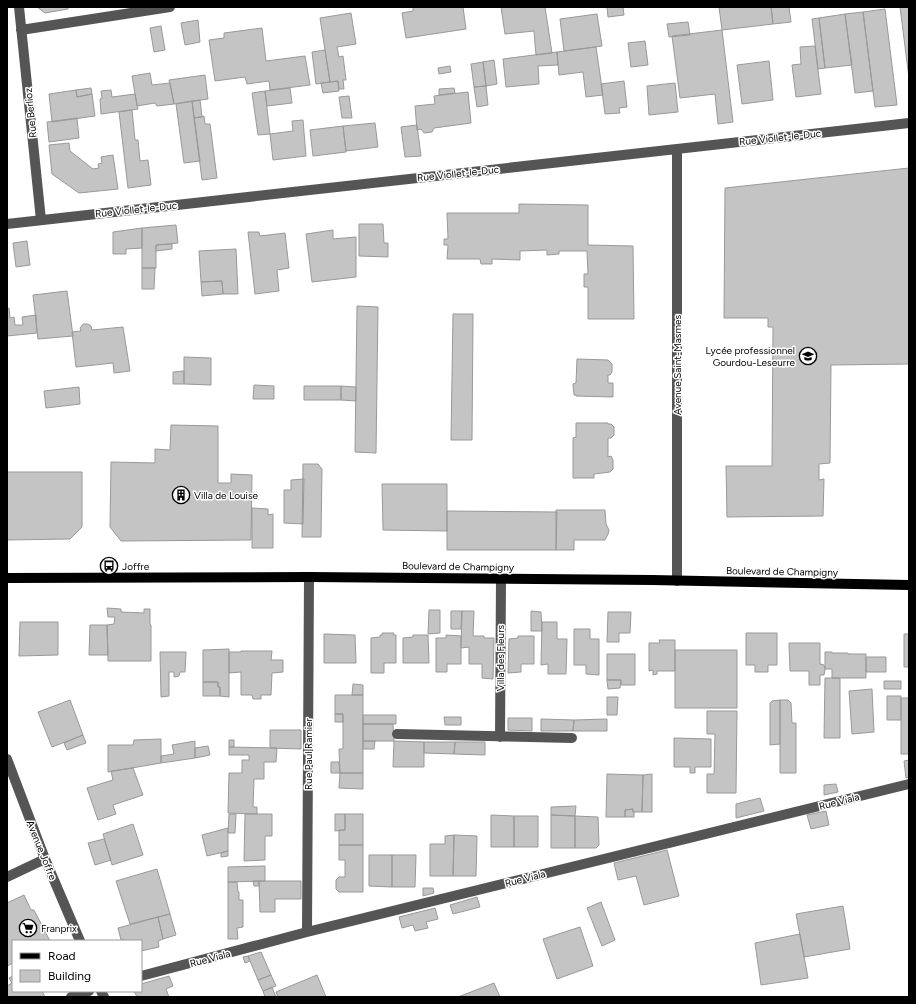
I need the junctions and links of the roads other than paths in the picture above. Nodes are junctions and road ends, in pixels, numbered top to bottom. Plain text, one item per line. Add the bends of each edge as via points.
1 (19, 7) edge
2 (170, 7) edge
3 (21, 30) junction
4 (909, 123) edge
5 (677, 149) junction
6 (41, 220) junction
7 (7, 224) edge
8 (309, 577) junction
9 (7, 578) edge
10 (501, 579) junction
11 (677, 581) junction
12 (909, 585) edge
13 (397, 734) dead end
14 (500, 737) junction
15 (572, 738) dead end
16 (7, 759) edge
17 (909, 784) edge
18 (45, 859) junction
19 (7, 877) edge
20 (307, 932) junction
21 (80, 940) edge
22 (142, 976) edge
23 (86, 992) edge
24 (71, 997) edge

1 - 3 street, Rue Berlioz
2 - 3 street
3 - 6 street, Rue Berlioz
4 - 5 street, Rue Viollet-le-Duc
5 - 6 street, Rue Viollet-le-Duc
5 - 11 street, Avenue Saint-Masmes
6 - 7 street, Rue Viollet-le-Duc
8 - 9 main road, Boulevard de Champigny
8 - 10 main road, Boulevard de Champigny
8 - 20 street, Rue Paul Ramier
10 - 11 main road, Boulevard de Champigny
10 - 14 street, Villa des Fleurs
11 - 12 main road, Boulevard de Champigny
13 - 14 street
14 - 15 street
16 - 18 street, Avenue Joffre
17 - 20 street, Rue Viala
18 - 19 street
18 - 21 street, Avenue Joffre
20 - 22 street, Rue Viala
23 - 24 street

